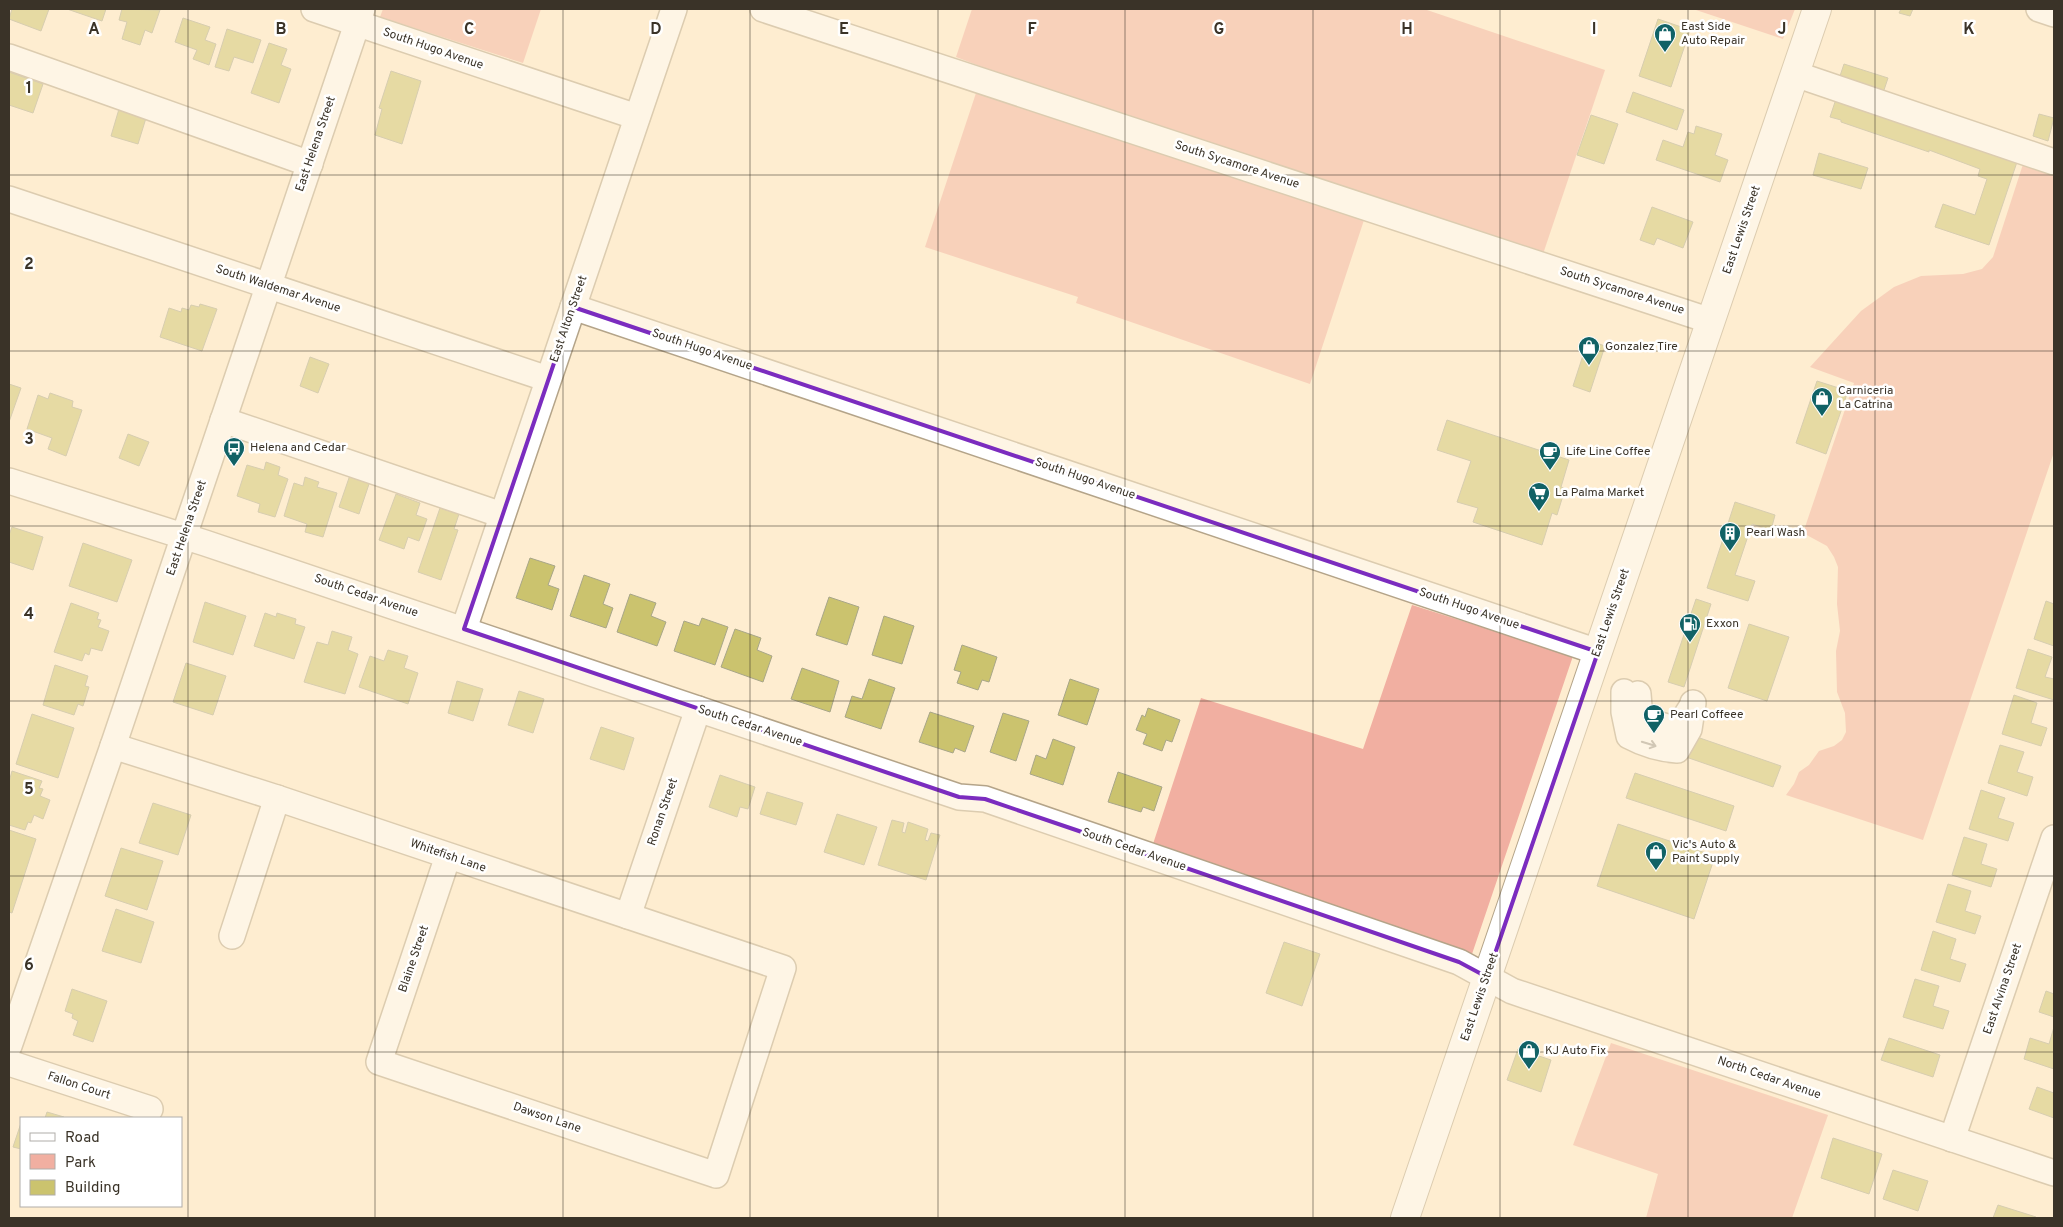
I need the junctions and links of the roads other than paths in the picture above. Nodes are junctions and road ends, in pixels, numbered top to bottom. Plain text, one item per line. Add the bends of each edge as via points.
1 (314, 9) edge
2 (674, 9) edge
3 (763, 9) edge
4 (1817, 9) edge
5 (2039, 9) edge
6 (2054, 14) edge
7 (360, 16) edge
8 (9, 57) edge
9 (1795, 74) junction
10 (637, 117) junction
11 (2054, 162) edge
12 (310, 164) junction
13 (9, 199) edge
14 (268, 286) junction
15 (573, 307) junction
16 (1712, 321) junction
17 (548, 379) junction
18 (223, 420) junction
19 (9, 481) edge
20 (502, 515) junction
21 (184, 536) junction
22 (464, 629) junction
23 (1598, 652) junction
24 (698, 708) junction
25 (113, 746) junction
26 (277, 798) junction
27 (2054, 838) edge
28 (448, 856) junction
29 (628, 916) junction
30 (232, 936) dead end
31 (1487, 977) junction
32 (9, 1046) edge
33 (379, 1062) joint
34 (9, 1063) edge
35 (150, 1108) dead end
36 (1952, 1139) junction
37 (2054, 1173) edge
38 (716, 1175) joint
39 (1405, 1218) edge

1 - 7 street, South Hugo Avenue
2 - 10 street, East Alton Street
3 - 16 street, South Sycamore Avenue
4 - 9 main road, East Lewis Street
5 - 6 street
7 - 10 street, South Hugo Avenue
7 - 12 street, East Helena Street
8 - 12 street
9 - 11 street
9 - 16 main road, East Lewis Street
10 - 15 street, East Alton Street
12 - 14 street, East Helena Street
13 - 14 street, South Waldemar Avenue
14 - 17 street, South Waldemar Avenue
14 - 18 street, East Helena Street
15 - 17 street, East Alton Street
15 - 23 street, South Hugo Avenue
16 - 23 main road, East Lewis Street
17 - 20 street, East Alton Street
18 - 20 street
18 - 21 street, East Helena Street
19 - 21 street, South Cedar Avenue
20 - 22 street, East Alton Street
21 - 22 street, South Cedar Avenue
21 - 25 street, East Helena Street
22 - 24 street, South Cedar Avenue
23 - 31 main road, East Lewis Street
24 - 29 street, Ronan Street
24 - 31 street, South Cedar Avenue via 959,797 984,800 1076,830 1460,962
25 - 26 street, Whitefish Lane
25 - 32 street, East Helena Street
26 - 28 street, Whitefish Lane
26 - 30 street
27 - 36 street, East Alvina Street
28 - 29 street, Whitefish Lane
28 - 33 street, Blaine Street
29 - 38 street, Whitefish Lane via 783,968
31 - 36 street, North Cedar Avenue via 1514,992
31 - 39 main road, East Lewis Street
33 - 38 street, Dawson Lane
34 - 35 street, Fallon Court
36 - 37 street, North Cedar Avenue

